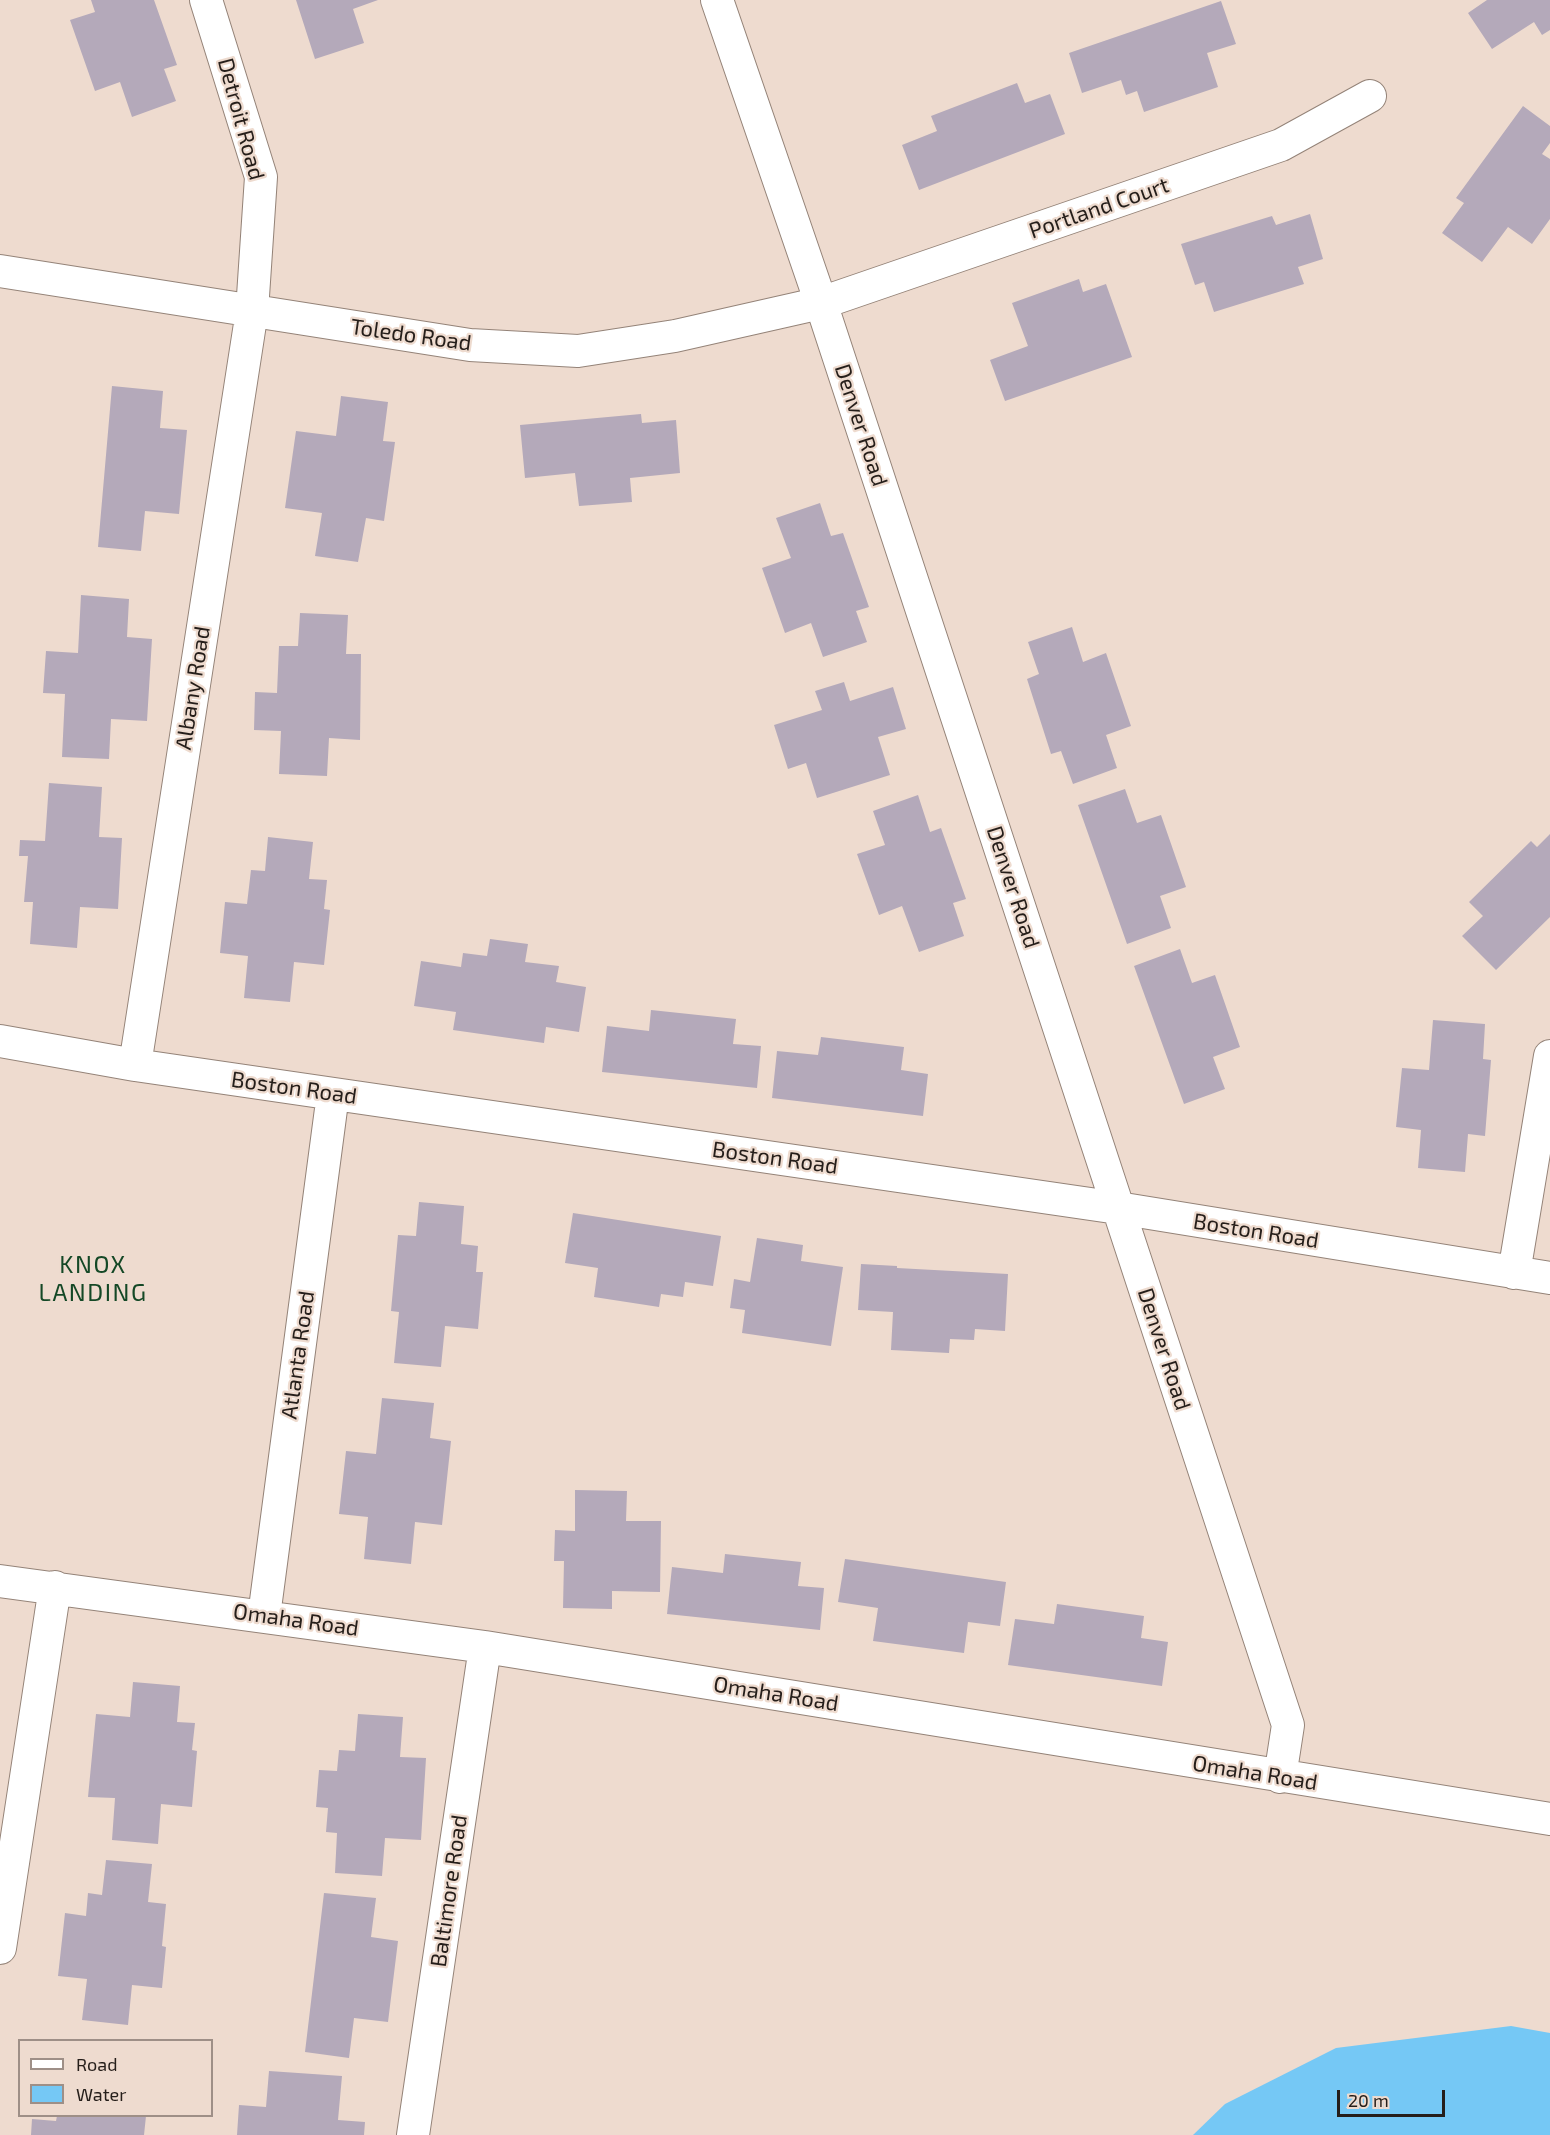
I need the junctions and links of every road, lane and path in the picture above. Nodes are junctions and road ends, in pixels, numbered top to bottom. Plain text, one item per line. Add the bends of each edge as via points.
1 (206, 0) edge
2 (717, 0) edge
3 (1370, 96) dead end
4 (0, 271) edge
5 (822, 303) junction
6 (252, 311) junction
7 (0, 1041) edge
8 (1550, 1056) edge
9 (135, 1065) junction
10 (333, 1094) junction
11 (1118, 1208) junction
12 (1514, 1273) junction
13 (1550, 1278) edge
14 (0, 1581) edge
15 (55, 1587) junction
16 (264, 1616) junction
17 (485, 1647) junction
18 (1280, 1777) junction
19 (1550, 1819) edge
20 (0, 1948) edge
21 (413, 2135) edge

1 - 6 street, Detroit Road via 261,177
2 - 5 street, Denver Road
3 - 5 street, Portland Court via 1281,145
4 - 6 street, Toledo Road
5 - 6 street, Toledo Road via 675,336 578,351 470,345
5 - 11 street, Denver Road
6 - 9 street, Albany Road
7 - 9 street, Boston Road
8 - 12 street
9 - 10 street, Boston Road
10 - 11 street, Boston Road
10 - 16 street, Atlanta Road
11 - 12 street, Boston Road
11 - 18 street, Denver Road via 1288,1725
12 - 13 street, Boston Road
14 - 15 street, Omaha Road
15 - 16 street, Omaha Road
15 - 20 street
16 - 17 street, Omaha Road
17 - 18 street, Omaha Road
17 - 21 street, Baltimore Road
18 - 19 street, Omaha Road

